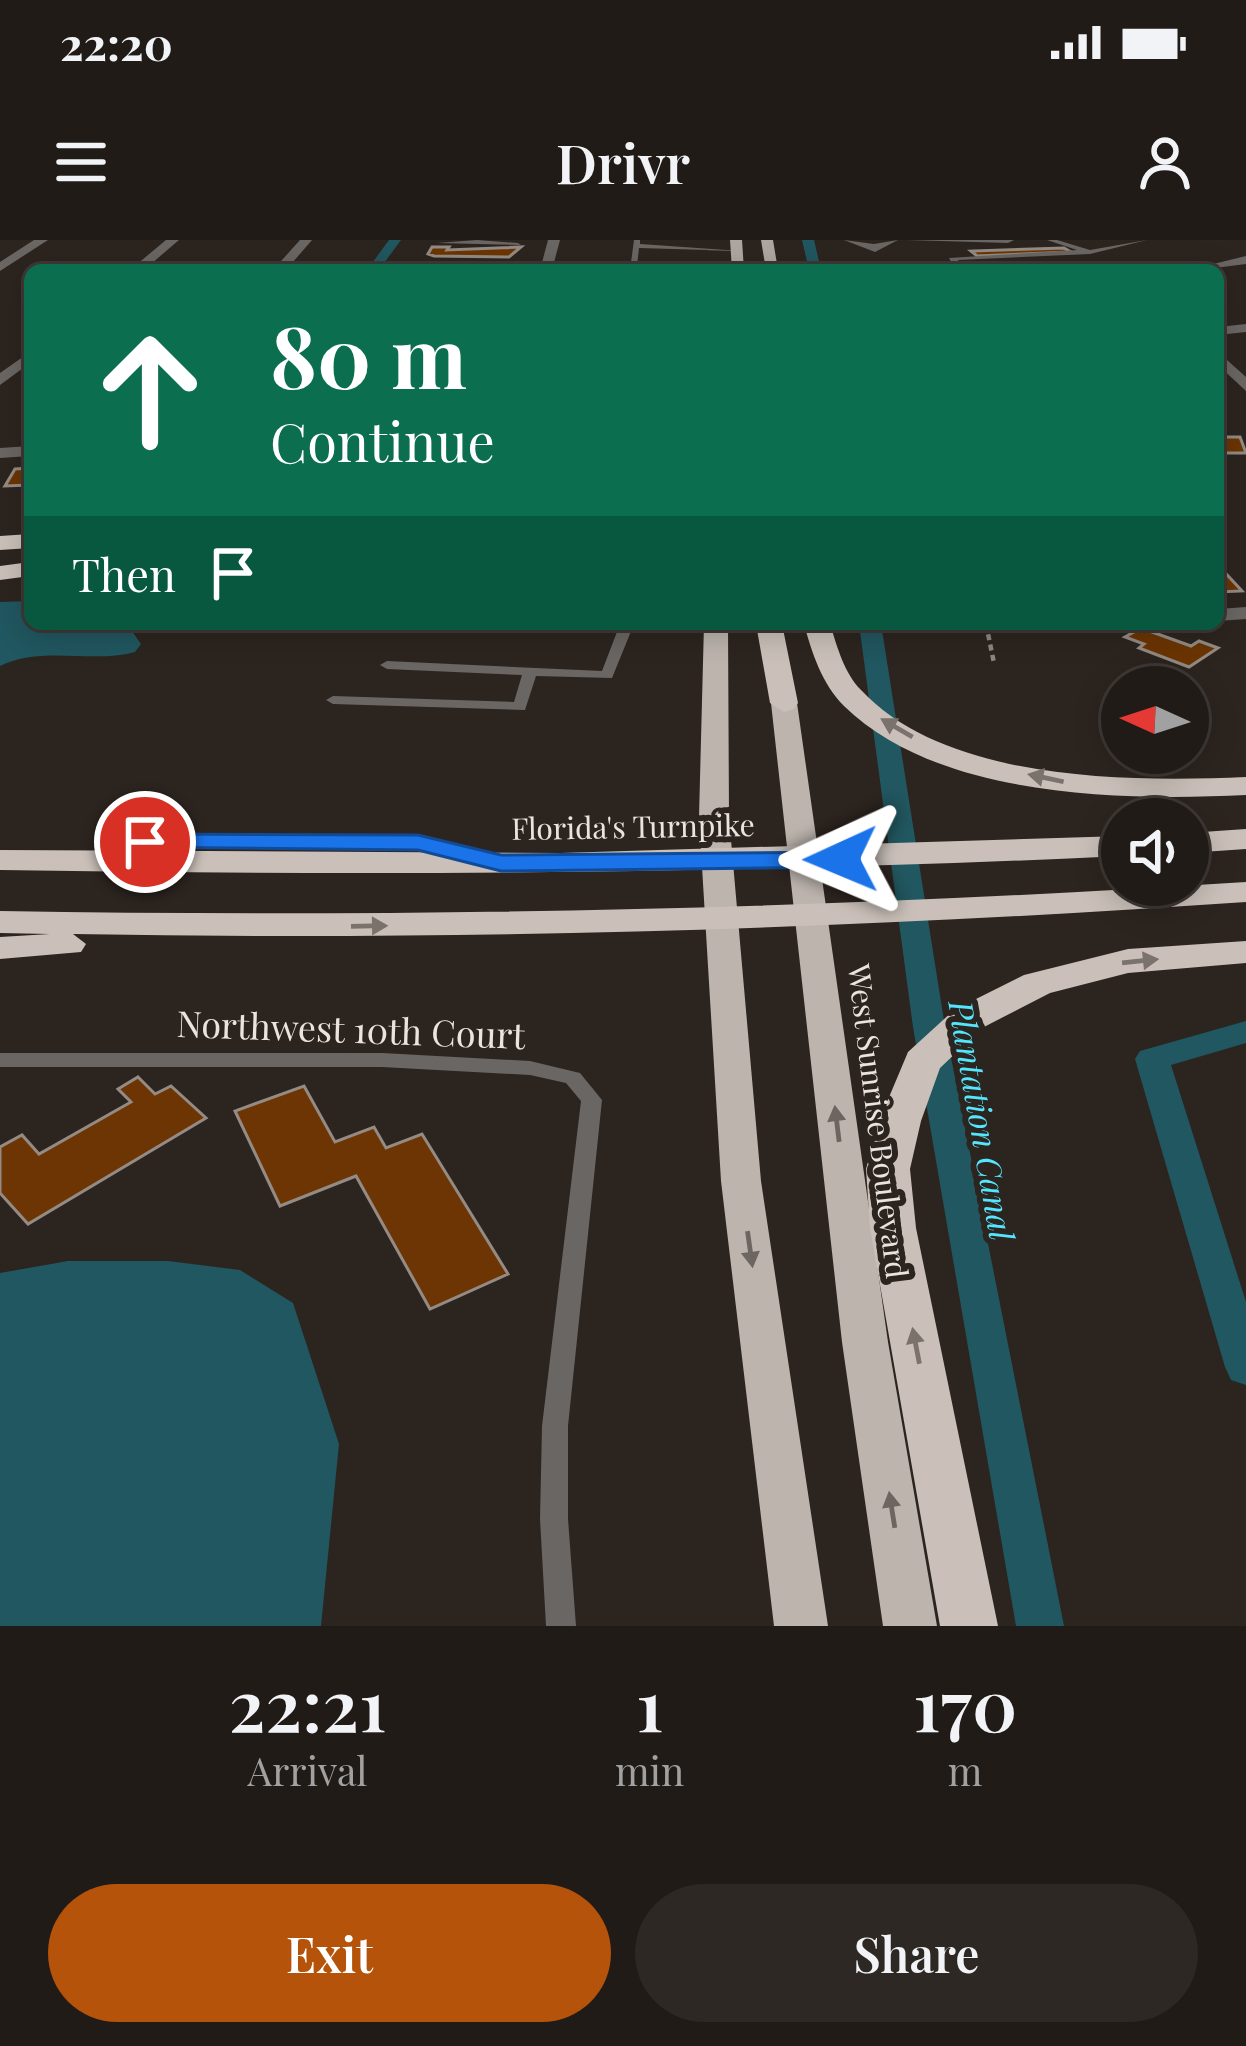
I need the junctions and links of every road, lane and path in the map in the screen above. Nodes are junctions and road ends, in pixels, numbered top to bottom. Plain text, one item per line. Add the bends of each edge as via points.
1 (42, 240) edge
2 (173, 240) edge
3 (306, 240) edge
4 (850, 240) edge
5 (892, 240) edge
6 (913, 240) edge
7 (1008, 240) edge
8 (1050, 240) edge
9 (1144, 240) edge
10 (480, 242) edge
11 (440, 243) dead end
12 (636, 243) edge
13 (518, 245) dead end
14 (736, 246) edge
15 (875, 248) junction
16 (679, 250) junction
17 (1090, 252) junction
18 (143, 264) edge
19 (284, 264) edge
20 (678, 264) edge
21 (881, 264) edge
22 (956, 264) edge
23 (0, 267) edge
24 (24, 361) edge
25 (1224, 362) edge
26 (0, 380) edge
27 (1246, 386) edge
28 (625, 630) edge
29 (716, 630) edge
30 (770, 630) edge
31 (782, 630) edge
32 (987, 630) edge
33 (820, 638) edge
34 (994, 663) dead end
35 (387, 665) dead end
36 (530, 672) junction
37 (333, 700) dead end
38 (784, 703) junction
39 (1246, 786) edge
40 (0, 836) edge
41 (1246, 839) edge
42 (1209, 842) edge
43 (1101, 847) edge
44 (0, 860) edge
45 (501, 863) junction
46 (1246, 892) edge
47 (0, 922) edge
48 (290, 928) junction
49 (0, 948) edge
50 (1246, 952) edge
51 (0, 1060) edge
52 (561, 1626) edge
53 (801, 1626) edge
54 (910, 1626) edge
55 (969, 1626) edge

1 - 23 street
2 - 18 street
3 - 19 street
4 - 15 street
5 - 15 street
6 - 7 street
8 - 17 lane
9 - 17 lane
10 - 11 lane
10 - 13 lane
12 - 16 lane
14 - 16 lane
15 - 21 street
16 - 20 lane
17 - 22 lane via 953,258
24 - 26 street
25 - 27 street
28 - 36 lane via 607,675
29 -> 53 highway via 714,817 741,1181
30 - 38 highway
31 - 38 main road, West Sunrise Boulevard
32 - 34 path
39 -> 33 highway via 1076,784 936,748 853,698
35 - 36 lane
36 - 37 lane via 520,707
54 -> 38 highway, West Sunrise Boulevard via 865,1342
40 - 45 highway via 418,843
41 - 42 highway
43 - 45 highway, Florida's Turnpike
44 - 45 highway, Florida's Turnpike
48 -> 46 highway via 965,912
47 - 48 highway
48 - 49 highway
55 -> 50 highway via 888,1169 922,1062 968,1018 1037,984 1129,961
51 - 52 lane, Northwest 10th Court via 382,1060 572,1078 592,1100 555,1426

